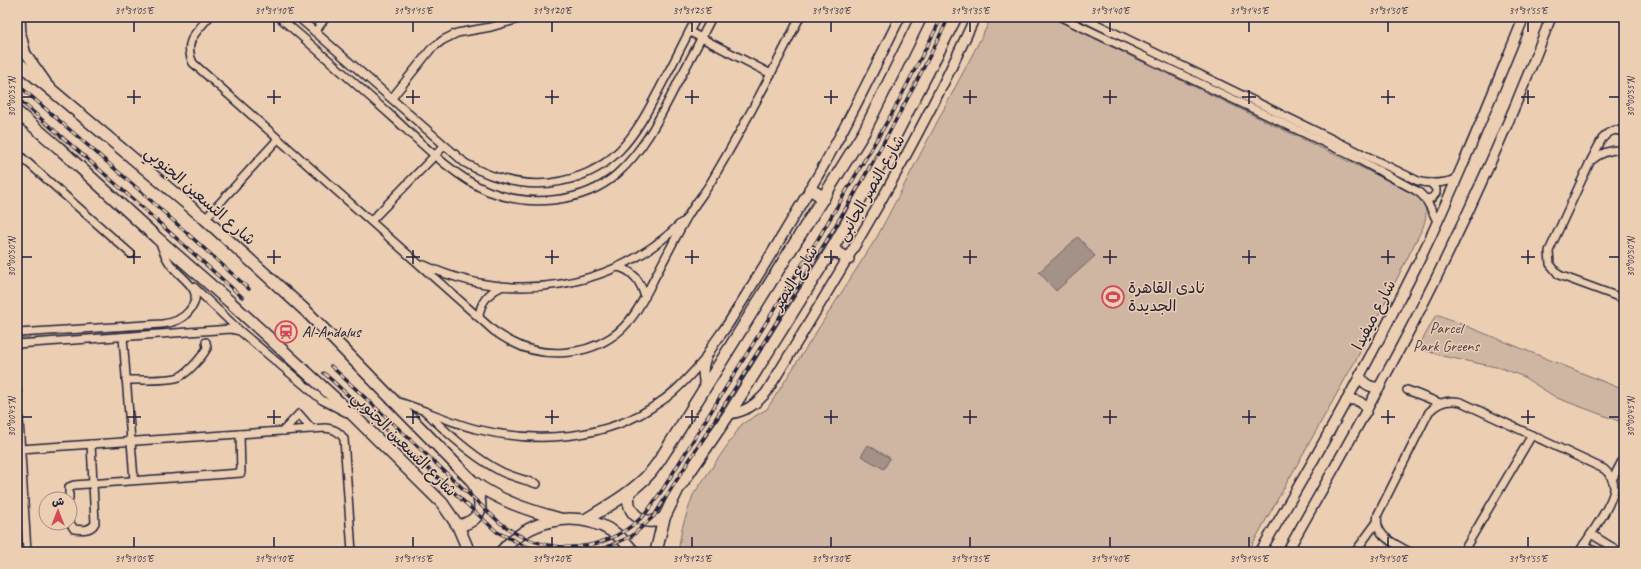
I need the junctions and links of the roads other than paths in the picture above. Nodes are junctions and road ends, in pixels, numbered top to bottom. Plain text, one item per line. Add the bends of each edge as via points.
1 (21, 17) edge
2 (209, 17) edge
3 (279, 17) edge
4 (298, 17) edge
5 (326, 17) edge
6 (526, 17) edge
7 (697, 17) edge
8 (712, 17) edge
9 (800, 17) edge
10 (900, 17) edge
11 (921, 17) edge
12 (956, 17) edge
13 (975, 17) edge
14 (1061, 17) edge
15 (1082, 17) edge
16 (1524, 17) edge
17 (1551, 17) edge
18 (315, 32) junction
19 (690, 32) junction
20 (302, 37) junction
21 (702, 38) junction
22 (311, 44) junction
23 (17, 47) edge
24 (27, 55) junction
25 (17, 62) edge
26 (771, 74) junction
27 (48, 87) junction
28 (392, 98) junction
29 (17, 112) edge
30 (1624, 131) edge
31 (278, 139) junction
32 (444, 146) junction
33 (1624, 150) edge
34 (17, 153) edge
35 (435, 156) junction
36 (1590, 162) junction
37 (1457, 179) junction
38 (1431, 183) junction
39 (810, 189) junction
40 (824, 198) junction
41 (1425, 199) junction
42 (687, 217) junction
43 (205, 220) junction
44 (371, 221) junction
45 (1437, 221) junction
46 (157, 238) junction
47 (832, 249) junction
48 (130, 254) dead end
49 (848, 259) junction
50 (417, 262) junction
51 (618, 267) junction
52 (192, 286) junction
53 (501, 287) junction
54 (645, 297) junction
55 (1624, 299) edge
56 (479, 317) junction
57 (162, 324) junction
58 (240, 331) junction
59 (17, 333) edge
60 (162, 335) junction
61 (124, 337) junction
62 (206, 342) dead end
63 (17, 344) edge
64 (704, 360) junction
65 (1360, 375) junction
66 (126, 380) junction
67 (706, 386) junction
68 (1380, 387) junction
69 (17, 388) edge
70 (1407, 390) dead end
71 (393, 400) junction
72 (1346, 401) junction
73 (1440, 403) junction
74 (424, 410) junction
75 (1366, 411) junction
76 (729, 414) junction
77 (353, 415) junction
78 (312, 428) junction
79 (283, 431) junction
80 (240, 434) junction
81 (1532, 435) junction
82 (131, 442) junction
83 (91, 444) junction
84 (20, 449) junction
85 (1624, 457) edge
86 (134, 480) junction
87 (1612, 480) junction
88 (472, 481) junction
89 (93, 483) junction
90 (537, 484) dead end
91 (68, 491) edge
92 (629, 492) junction
93 (20, 506) edge
94 (664, 518) junction
95 (560, 519) junction
96 (585, 520) junction
97 (1377, 522) junction
98 (458, 526) junction
99 (78, 529) edge
100 (1591, 534) junction
101 (1584, 544) junction
102 (27, 552) edge
103 (352, 552) edge
104 (469, 552) edge
105 (501, 552) edge
106 (634, 552) edge
107 (656, 552) edge
108 (1260, 552) edge
109 (1287, 552) edge
110 (1355, 552) edge
111 (1410, 552) edge
112 (1463, 552) edge
113 (1579, 552) edge
114 (1596, 552) edge
115 (1620, 552) edge

1 - 24 street
2 - 31 street via 189,44 189,54 193,63
3 - 20 street
4 - 18 street
5 - 18 street
6 - 28 street via 457,33 443,40 431,49
7 - 19 street
8 - 21 street
9 - 26 street
10 - 39 street
11 - 40 main road, شارع النصر via 864,132
12 - 47 main road, شارع النصر via 889,148
13 - 49 street, شارع النصر الجانبى via 954,65 915,141
14 - 41 street via 1352,156 1420,193
15 - 38 street via 1346,147 1418,181
16 - 37 street, شارع ميفيدا
17 - 68 street via 1530,72 1477,192
18 - 20 street via 303,31
18 - 22 street via 318,43
18 - 28 street
19 - 21 street
19 - 32 street via 635,134 616,154 589,172 558,182 515,182 475,169
20 - 22 street
21 - 26 street
21 - 35 street via 646,141 617,174 601,186 557,200 524,199 487,191
22 - 35 street
23 - 24 street
24 - 27 street
25 - 27 main road, شارع التسعين الجنوبي
26 - 42 street via 710,183
27 - 43 main road, شارع التسعين الجنوبي
28 - 32 street
29 - 46 main road, شارع التسعين الجنوبي
30 - 36 street via 1615,130 1602,139
31 - 43 street
31 - 44 street
32 - 35 street
33 - 36 street via 1609,151
34 - 48 street
35 - 44 street
36 - 55 street via 1549,251 1550,264 1559,274
37 - 38 street
37 - 45 street, شارع ميفيدا
38 - 41 street via 1436,193 1432,198
39 - 40 main road
39 - 64 street
40 - 67 main road, شارع النصر
41 - 45 street
42 - 51 street via 662,240
42 - 54 street
43 - 71 main road, شارع التسعين الجنوبي via 307,312
44 - 50 street
45 - 65 street, شارع ميفيدا
46 - 52 street via 172,266
46 - 77 main road, شارع التسعين الجنوبي
47 - 49 main road
47 - 76 main road, شارع النصر
49 - 76 street, شارع النصر الجانبى via 766,394 749,408
50 - 53 street via 458,279
50 - 56 street
51 - 53 street via 566,284 525,288
51 - 54 street via 636,277
52 - 57 street via 195,299 191,309 180,320
52 - 58 street
53 - 56 street via 491,292 483,301
54 - 56 street via 625,326 611,338 577,351 555,353 533,350 512,342 494,331
57 - 59 street
57 - 60 street
58 - 60 street via 225,329
58 - 77 street via 322,400
60 - 61 street
61 - 63 street
61 - 66 street
62 - 66 street via 204,354 179,377
64 - 67 street
64 - 74 street via 677,389 640,415 604,428 573,435 530,437 500,434 475,429
65 - 68 street via 1369,386
65 - 72 street, شارع ميفيدا
66 - 82 street
67 - 92 main road, شارع النصر via 651,472
68 - 75 street
69 - 84 street
70 - 73 street
71 - 74 street
71 - 88 main road, شارع التسعين الجنوبي
72 - 75 street via 1357,400 1363,404
72 - 108 street, شارع ميفيدا
73 - 81 street via 1450,400 1461,402
73 - 97 street via 1432,408 1427,416 1378,514
74 - 90 street via 474,454 502,472
75 - 109 street
76 - 94 main road, شارع النصر via 678,489
77 - 98 main road, شارع التسعين الجنوبي via 433,493
78 - 79 street
78 - 79 street via 299,414
78 - 103 street via 334,430 341,433 344,440
79 - 80 street
80 - 82 street
80 - 86 street via 241,473
81 - 87 street via 1604,468
81 - 112 street
82 - 83 street
82 - 86 street
83 - 84 street
83 - 89 street
84 - 93 street
85 - 87 street
86 - 89 street
87 - 100 street via 1612,498
88 - 95 main road, شارع التسعين الجنوبي via 496,497 520,508
88 - 98 main road via 480,498 480,511 472,521
89 - 91 street via 70,486
89 - 99 street via 96,520 89,529
92 - 94 main road via 630,506 638,517 651,522
92 - 96 main road, شارع النصر
93 - 102 street
94 - 107 main road, شارع النصر
95 - 96 main road
95 - 105 main road via 531,527 519,534
96 - 106 main road via 611,531 623,539
97 - 110 street
97 - 111 street via 1383,536
98 - 104 main road, شارع التسعين الجنوبي
100 - 101 street
100 - 115 street
101 - 113 street
101 - 114 street

